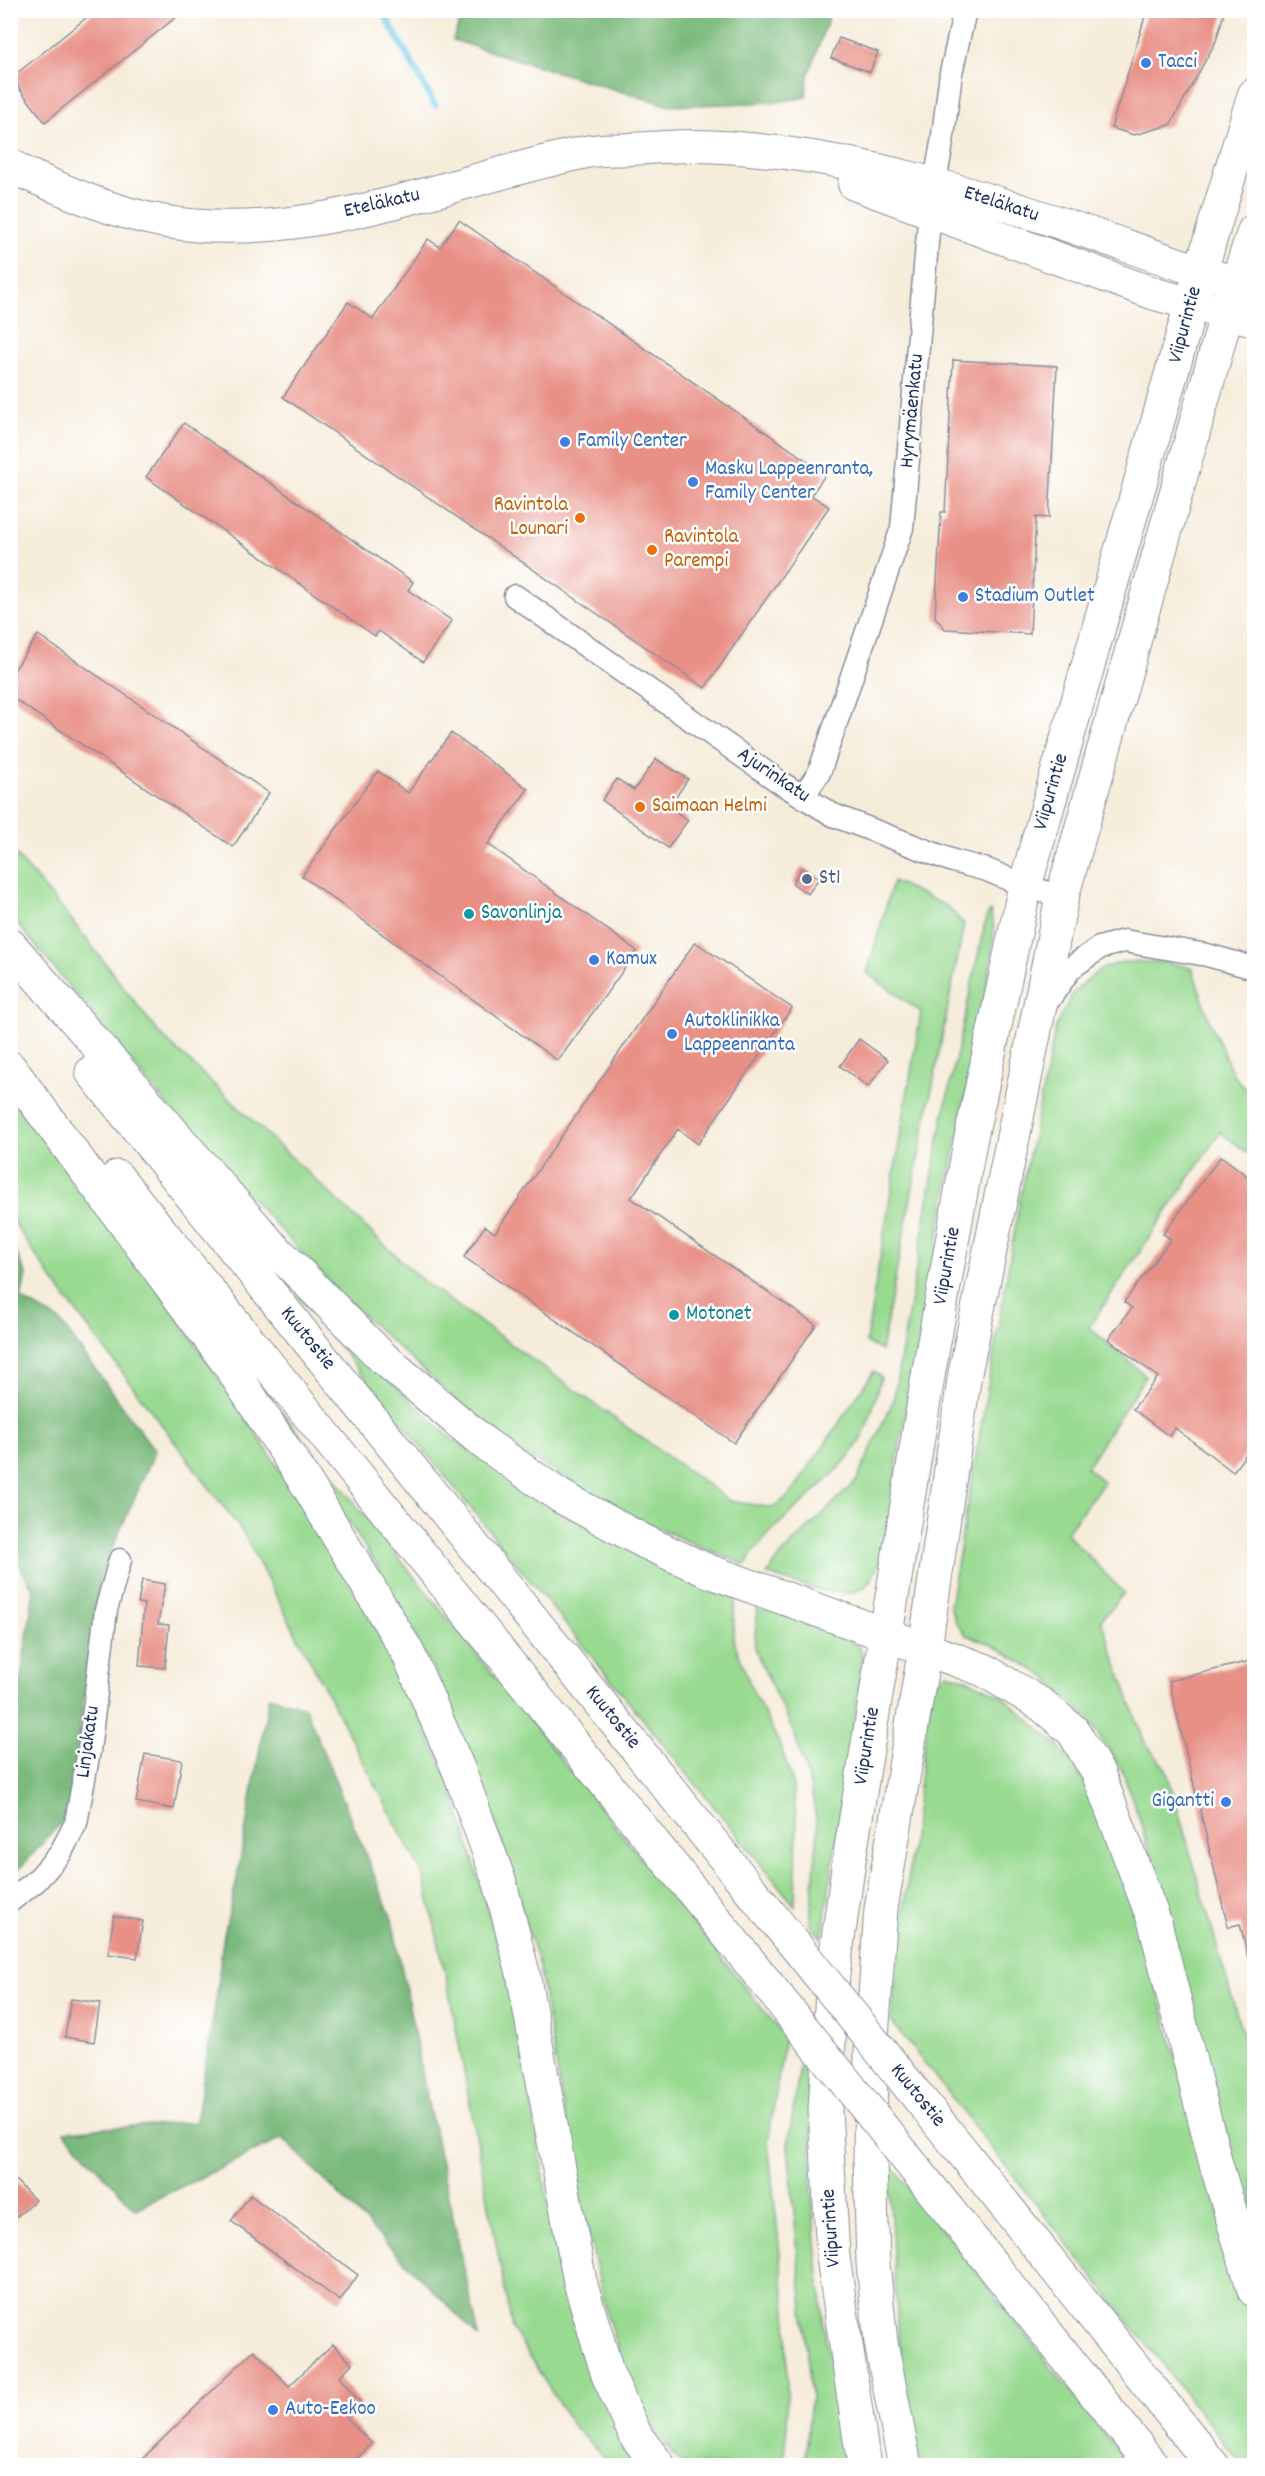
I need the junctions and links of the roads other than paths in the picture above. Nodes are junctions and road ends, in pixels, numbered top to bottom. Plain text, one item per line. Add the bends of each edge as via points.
1 (965, 10) edge
2 (1254, 95) edge
3 (10, 164) edge
4 (933, 197) junction
5 (1254, 231) edge
6 (1200, 270) junction
7 (1243, 301) edge
8 (1192, 304) junction
9 (515, 596) dead end
10 (803, 796) junction
11 (1025, 886) junction
12 (1062, 897) junction
13 (10, 945) edge
14 (1254, 968) edge
15 (10, 970) edge
16 (1036, 1019) junction
17 (10, 1045) edge
18 (10, 1068) edge
19 (120, 1560) dead end
20 (886, 1633) junction
21 (925, 1648) junction
22 (10, 1900) edge
23 (1254, 2290) edge
24 (659, 2466) edge
25 (864, 2466) edge
26 (906, 2466) edge
27 (1153, 2466) edge
28 (1214, 2466) edge

1 - 4 street, Hyrymäenkatu via 951,73
2 - 6 main road, Viipurintie
3 - 4 main road, Eteläkatu via 101,205 161,221 228,227 310,221 589,151 694,146 828,159
4 - 6 main road, Eteläkatu
4 - 8 main road, Eteläkatu via 1155,294
4 - 10 street, Hyrymäenkatu via 902,528 819,773
5 - 7 main road, Viipurintie
6 - 7 main road, Eteläkatu
6 - 8 main road, Viipurintie
7 - 8 main road, Eteläkatu
7 - 12 main road, Viipurintie
8 - 11 main road, Viipurintie
9 - 10 street, Ajurinkatu
10 - 11 street, Ajurinkatu via 832,815
11 - 12 street, Ajurinkatu
11 - 20 main road, Viipurintie via 970,1142
12 - 16 main road, Viipurintie
13 - 20 main road via 269,1242 382,1358 484,1443 560,1496 643,1541 706,1570
14 - 16 street via 1124,941 1099,948 1071,968
15 - 28 main road, Kuutostie, bridge
16 - 21 main road, Viipurintie via 965,1373
17 - 27 main road, bridge
18 - 24 main road via 228,1363 308,1484 408,1653 460,1773 500,1883 524,1973 580,2282 608,2375 636,2436
19 - 22 street, Linjakatu via 106,1610 76,1823 60,1854 36,1881
20 - 21 main road
20 - 25 main road, Viipurintie via 833,1974 825,2110 833,2257
21 - 23 main road via 984,1670 1042,1705 1072,1731 1098,1773 1155,1923 1216,2164
21 - 26 main road, Viipurintie via 881,1909 870,2052 873,2263 881,2343

